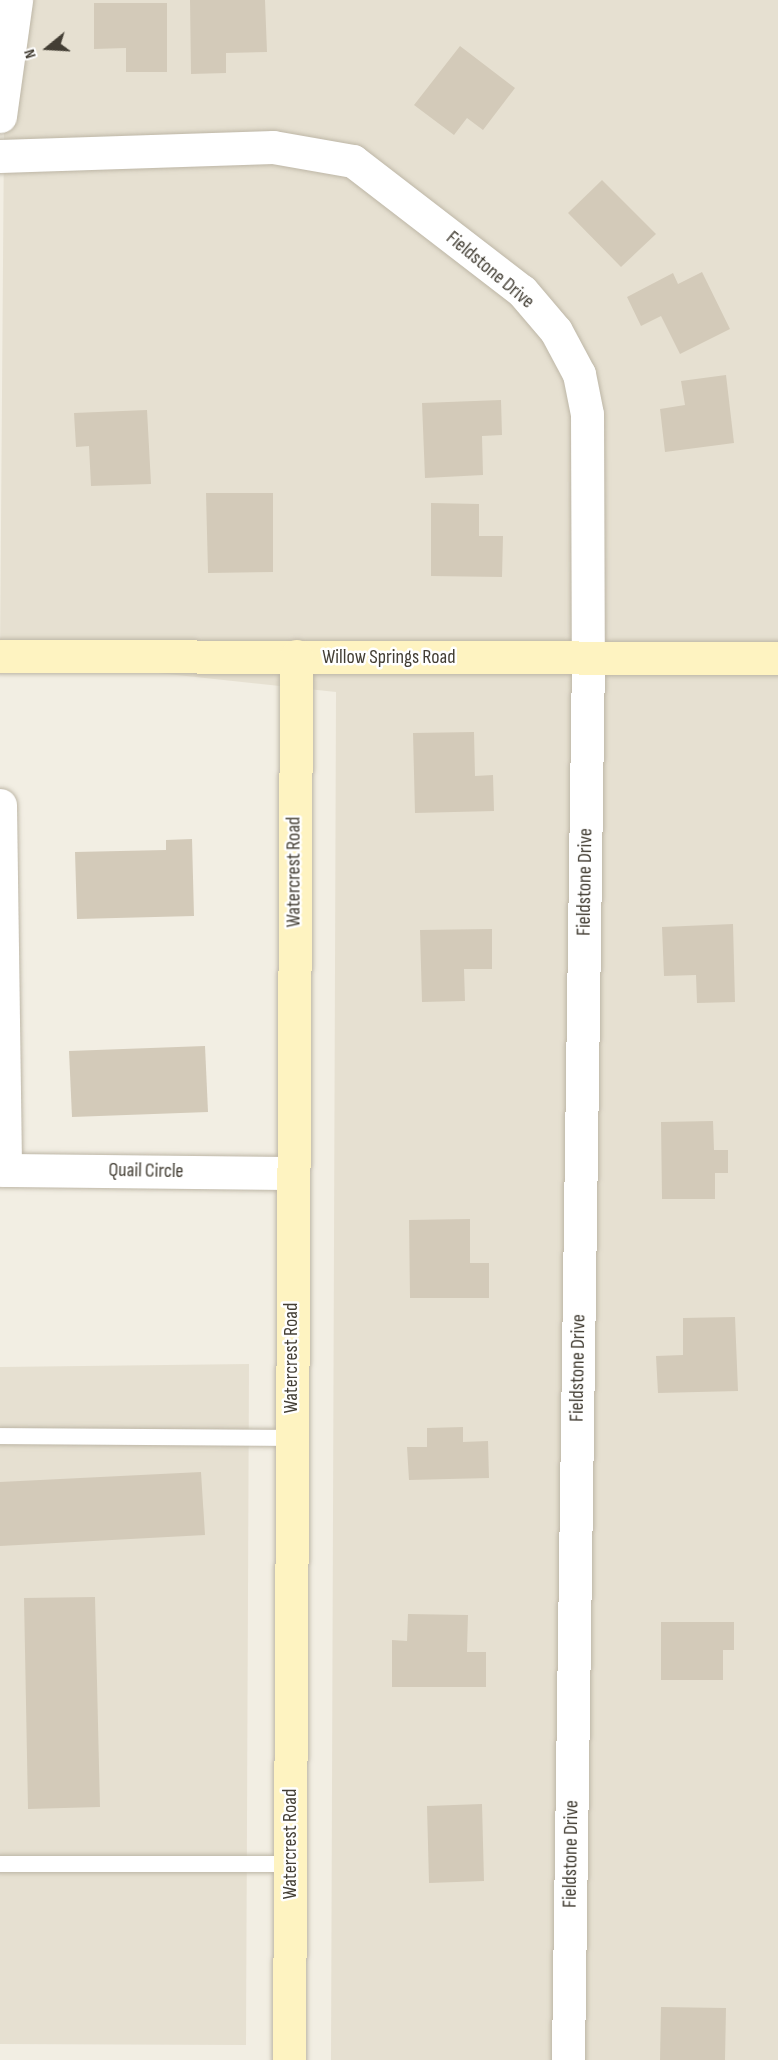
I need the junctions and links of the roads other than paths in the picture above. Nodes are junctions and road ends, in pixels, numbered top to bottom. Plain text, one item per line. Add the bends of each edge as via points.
1 (16, 0) edge
2 (0, 116) edge
3 (0, 156) edge
4 (0, 656) edge
5 (296, 656) junction
6 (588, 658) junction
7 (778, 658) edge
8 (0, 805) edge
9 (2, 1170) edge
10 (292, 1173) junction
11 (0, 1436) edge
12 (291, 1438) junction
13 (0, 1864) edge
14 (290, 1864) junction
15 (289, 2060) edge
16 (568, 2060) edge

1 - 2 street
3 - 6 street, Fieldstone Drive via 200,147 318,152 353,161 522,291 556,331 575,365 587,414
4 - 5 street, Willow Springs Road
5 - 6 street, Willow Springs Road
5 - 10 street, Watercrest Road
6 - 7 street, Willow Springs Road
6 - 16 street, Fieldstone Drive
8 - 9 street
9 - 10 street, Quail Circle
10 - 12 street, Watercrest Road
11 - 12 lane
12 - 14 street, Watercrest Road
13 - 14 lane
14 - 15 street, Watercrest Road

